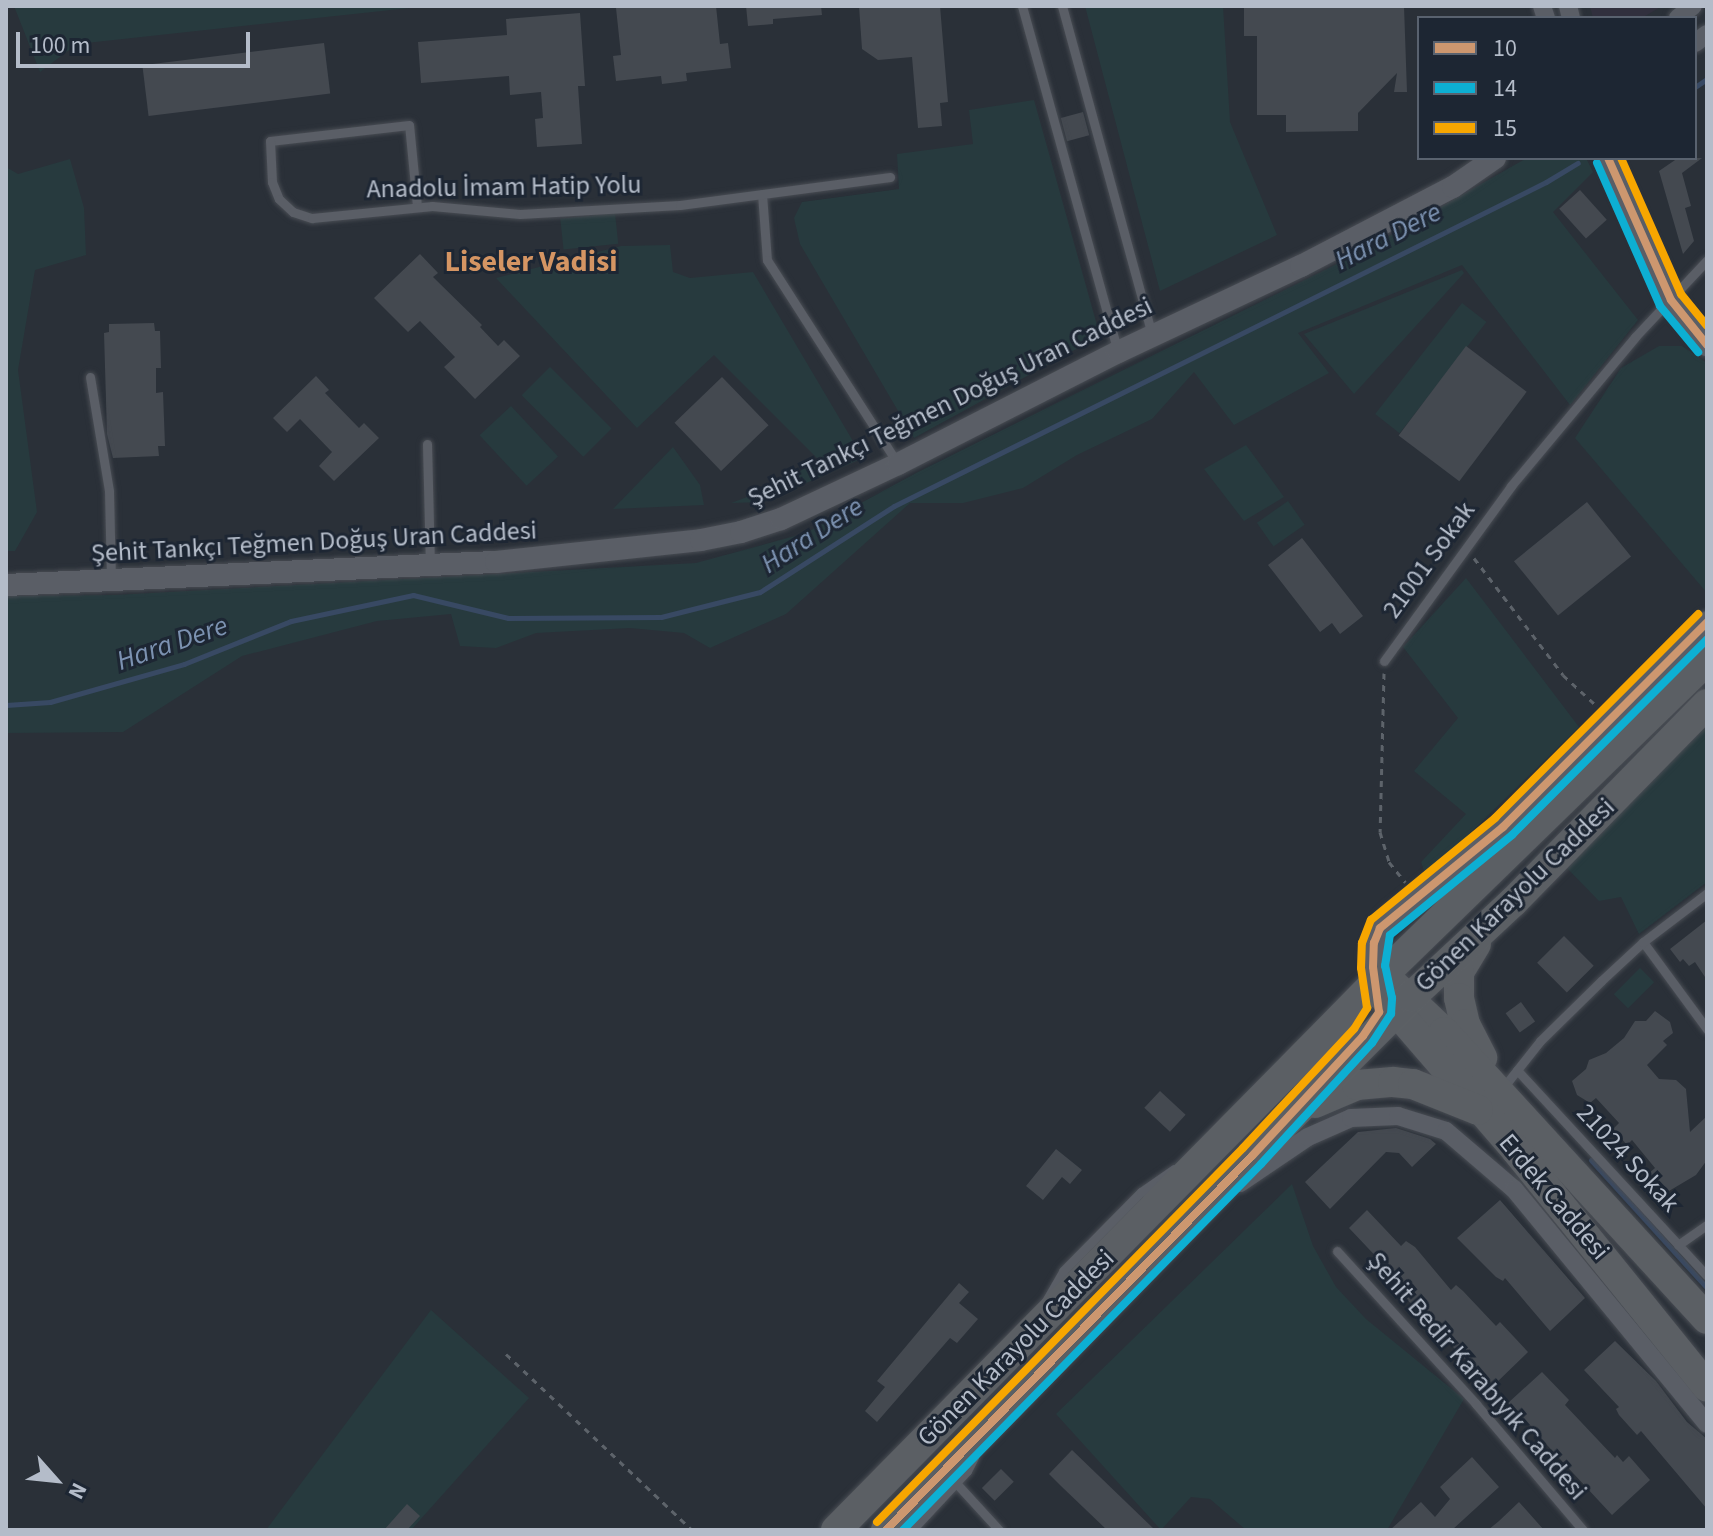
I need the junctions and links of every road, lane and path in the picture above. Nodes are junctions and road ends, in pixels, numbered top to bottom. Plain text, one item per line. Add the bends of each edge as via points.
1 (1022, 6) edge
2 (1062, 6) edge
3 (1492, 160) edge
4 (1609, 160) edge
5 (890, 177) dead end
6 (762, 194) junction
7 (417, 206) junction
8 (1707, 260) edge
9 (1671, 300) junction
10 (1152, 336) junction
11 (1704, 336) edge
12 (1118, 352) junction
13 (90, 377) dead end
14 (427, 444) dead end
15 (898, 464) junction
16 (1465, 546) junction
17 (430, 566) junction
18 (111, 583) junction
19 (6, 585) edge
20 (1707, 622) edge
21 (1707, 660) edge
22 (1384, 661) joint
23 (1707, 704) edge
24 (1612, 719) junction
25 (1707, 893) edge
26 (1416, 896) junction
27 (1513, 902) junction
28 (1643, 942) junction
29 (1378, 980) junction
30 (1403, 1004) junction
31 (1707, 1029) edge
32 (1499, 1091) junction
33 (1284, 1125) junction
34 (1252, 1156) junction
35 (1198, 1211) junction
36 (1707, 1225) edge
37 (1678, 1245) junction
38 (1337, 1251) dead end
39 (1707, 1276) edge
40 (1707, 1319) edge
41 (506, 1354) dead end
42 (1707, 1387) edge
43 (991, 1423) junction
44 (1707, 1424) edge
45 (956, 1483) junction
46 (692, 1530) edge
47 (836, 1530) edge
48 (886, 1530) edge
49 (912, 1530) edge
50 (999, 1530) edge
51 (1583, 1530) edge

1 - 12 lane
2 - 10 lane
3 - 10 street, Şehit Tankçı Teğmen Doğuş Uran Caddesi via 1453,187 1301,266
4 - 9 street
5 - 6 lane, Anadolu İmam Hatip Yolu
6 - 7 lane, Anadolu İmam Hatip Yolu via 680,205 520,214
6 - 15 lane via 767,260
7 - 7 lane, Anadolu İmam Hatip Yolu via 312,218 293,212 275,191 270,141 409,125
8 - 9 lane, 21001 Sokak
9 - 11 street
9 - 16 lane, 21001 Sokak via 1625,348
10 - 12 street, Şehit Tankçı Teğmen Doğuş Uran Caddesi
12 - 15 street, Şehit Tankçı Teğmen Doğuş Uran Caddesi
13 - 18 lane via 109,491
14 - 17 lane
15 - 17 street, Şehit Tankçı Teğmen Doğuş Uran Caddesi via 741,532
16 - 22 lane, 21001 Sokak
16 - 24 path via 1563,675
17 - 18 street, Şehit Tankçı Teğmen Doğuş Uran Caddesi
18 - 19 street, Şehit Tankçı Teğmen Doğuş Uran Caddesi
20 - 24 street
21 - 29 highway, Gönen Karayolu Caddesi
22 - 26 path via 1380,838 1389,862
23 - 27 highway, Gönen Karayolu Caddesi
24 - 26 street via 1503,827
25 - 28 lane
26 - 29 street via 1380,928 1372,955
27 - 30 highway, Gönen Karayolu Caddesi
27 - 32 highway via 1467,954 1459,972 1465,1024
28 - 31 lane
28 - 32 lane via 1551,1029
29 - 30 highway, Erdek Caddesi via 1384,997
29 - 34 street via 1379,1012 1369,1029
29 - 47 highway, Gönen Karayolu Caddesi
30 - 32 highway, Erdek Caddesi
30 - 33 highway, Gönen Karayolu Caddesi
32 - 33 highway via 1383,1082 1340,1090
32 - 37 lane, 21024 Sokak
32 - 40 highway, Erdek Caddesi
32 - 42 highway, Erdek Caddesi
33 - 34 highway, Gönen Karayolu Caddesi
34 - 35 highway, Gönen Karayolu Caddesi
35 - 43 highway, Gönen Karayolu Caddesi
35 - 44 street via 1336,1123 1382,1114 1431,1124 1460,1140 1514,1189
36 - 37 lane
37 - 39 lane, 21024 Sokak
38 - 51 lane, Şehit Bedir Karabıyık Caddesi
41 - 46 path
43 - 45 lane
43 - 48 highway, Gönen Karayolu Caddesi
45 - 49 lane
45 - 50 lane

